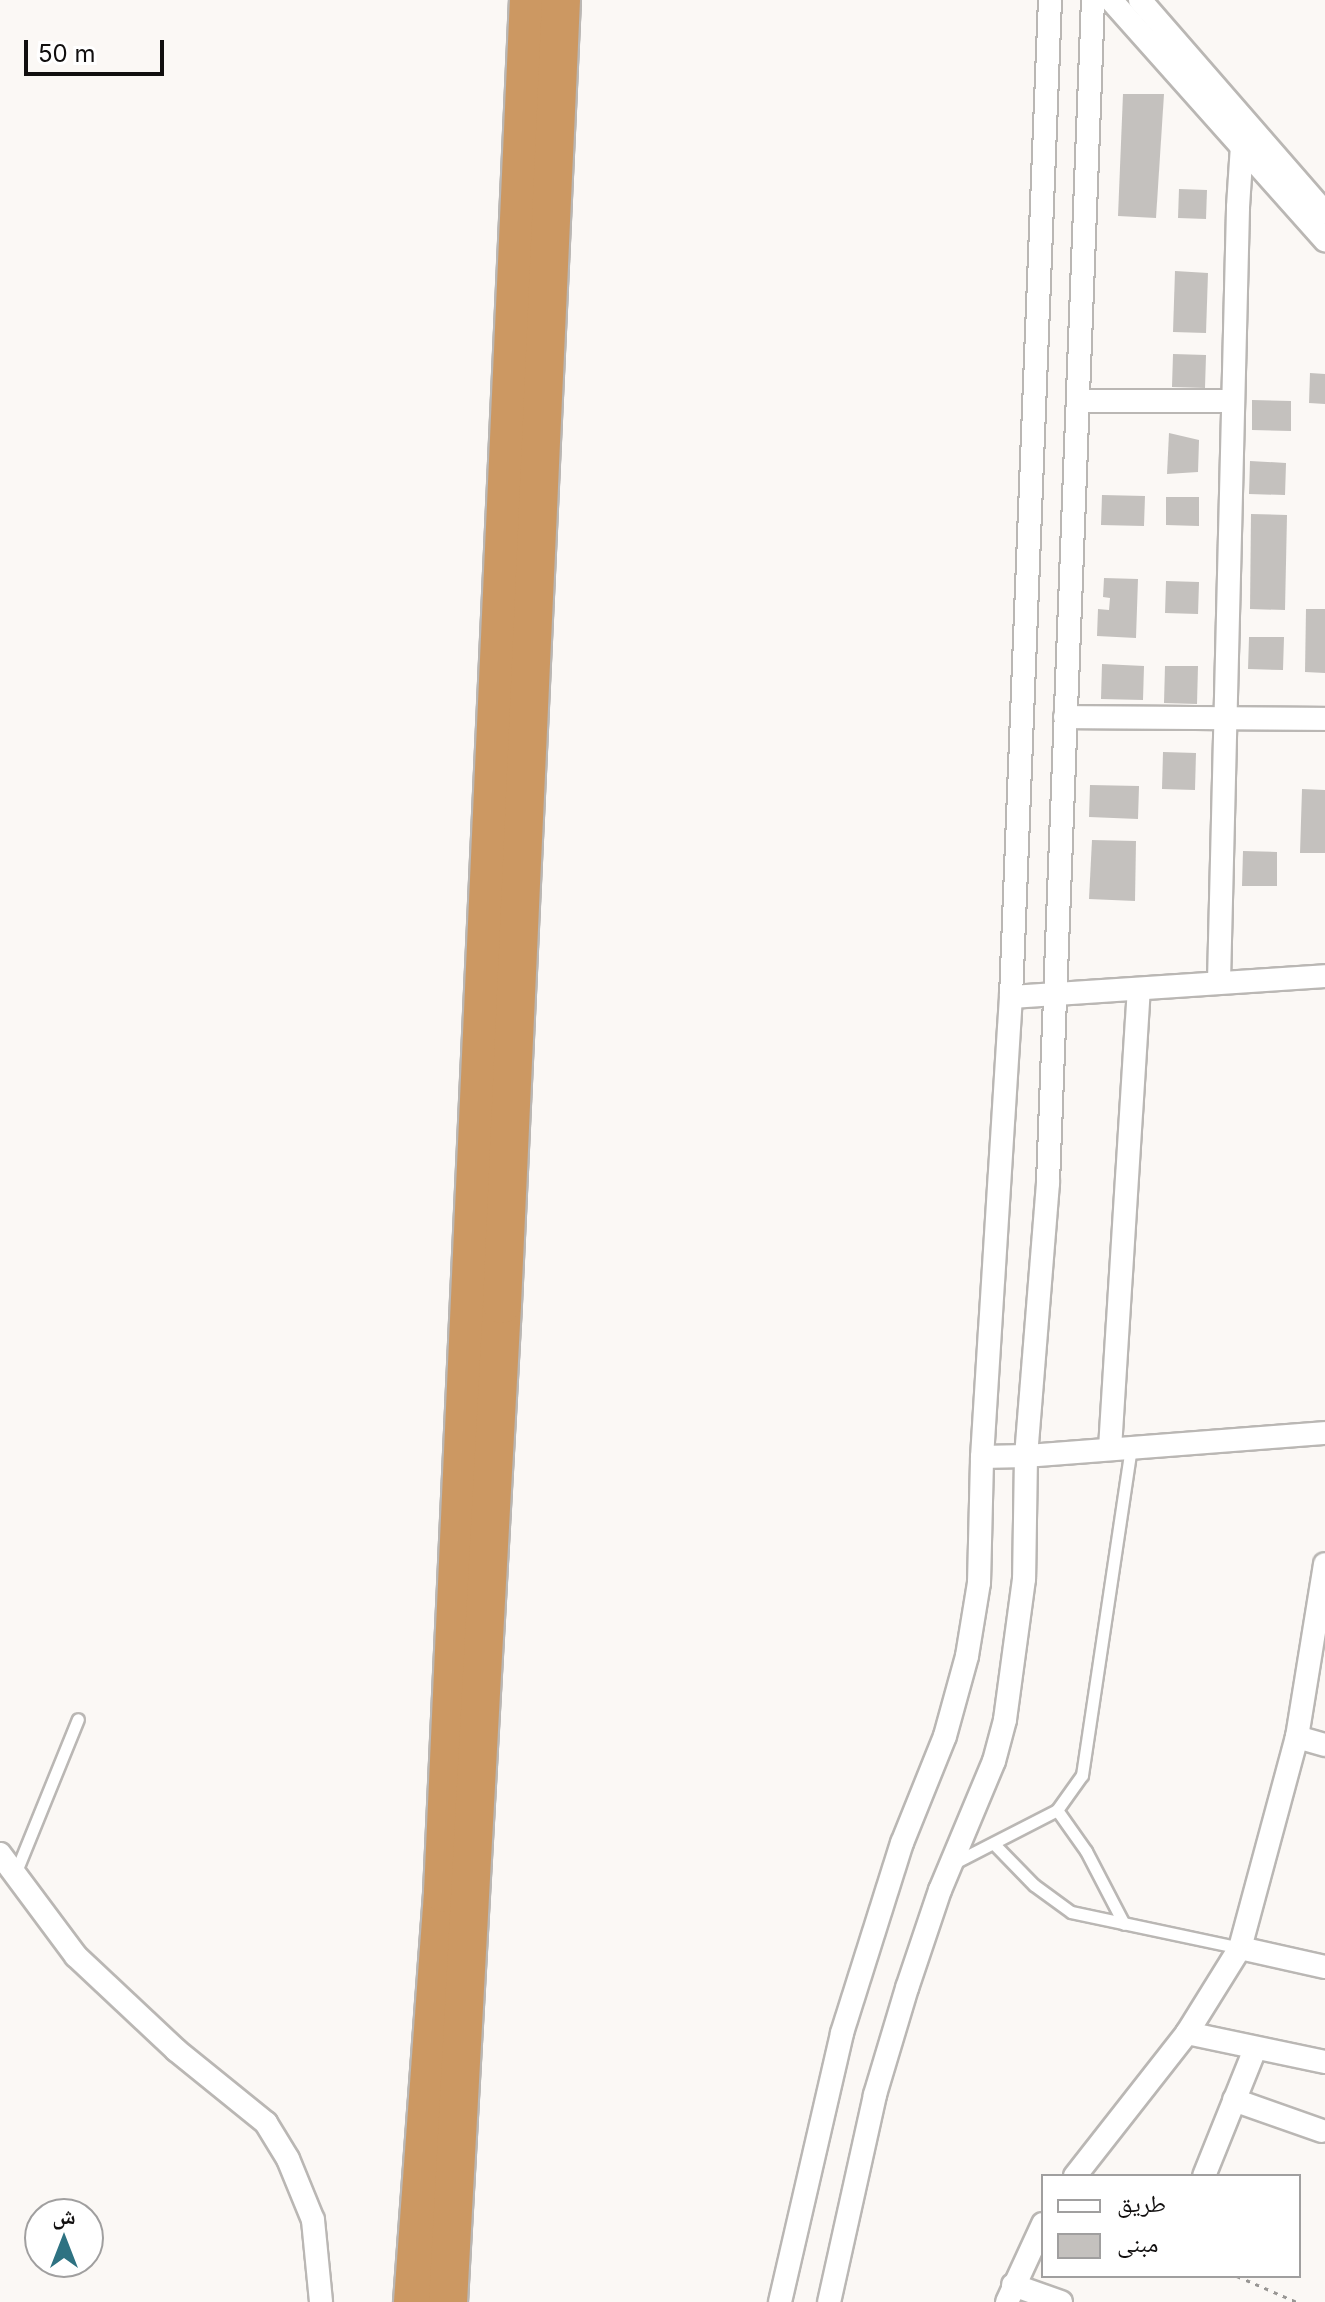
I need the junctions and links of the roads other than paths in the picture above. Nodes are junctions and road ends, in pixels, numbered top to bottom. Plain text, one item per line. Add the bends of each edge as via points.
1 (529, 0) edge
2 (561, 0) edge
3 (1050, 0) edge
4 (1093, 0) edge
5 (1111, 0) edge
6 (1140, 0) edge
7 (1247, 138) junction
8 (1325, 213) edge
9 (1325, 240) edge
10 (1081, 401) junction
11 (1231, 401) junction
12 (1065, 717) junction
13 (1325, 719) edge
14 (1222, 720) junction
15 (1325, 976) edge
16 (1219, 981) junction
17 (1139, 992) junction
18 (1056, 996) junction
19 (1011, 997) junction
20 (1325, 1433) edge
21 (1120, 1447) junction
22 (1026, 1456) junction
23 (982, 1457) junction
24 (1325, 1564) edge
25 (78, 1719) dead end
26 (1297, 1737) junction
27 (1325, 1745) edge
28 (1057, 1810) junction
29 (994, 1844) junction
30 (0, 1854) edge
31 (951, 1864) junction
32 (14, 1874) junction
33 (1124, 1924) junction
34 (1240, 1948) junction
35 (1325, 1967) edge
36 (1187, 2033) junction
37 (1255, 2049) junction
38 (1325, 2062) edge
39 (1234, 2100) junction
40 (1322, 2131) dead end
41 (1077, 2174) edge
42 (1205, 2174) edge
43 (1041, 2228) edge
44 (1010, 2293) edge
45 (321, 2302) edge
46 (413, 2302) edge
47 (448, 2302) edge
48 (780, 2302) edge
49 (829, 2302) edge
50 (1061, 2302) edge

1 - 46 highway via 443,1893
2 - 47 highway via 499,1366
3 - 19 street
4 - 10 street
5 - 7 street
6 - 7 street
7 - 8 street
7 - 9 street
7 - 11 street
10 - 11 street
10 - 12 street
11 - 14 street
12 - 14 street
12 - 18 street
13 - 14 street
14 - 16 street
15 - 16 street
16 - 17 street
17 - 18 street
17 - 21 street
18 - 19 street
18 - 22 street via 1048,1183
19 - 23 street
20 - 21 street
21 - 22 street
21 - 28 lane via 1087,1757 1074,1790
22 - 23 street
22 - 31 street via 1016,1661 994,1761
23 - 48 street via 979,1583 967,1656 945,1736 902,1843 842,2033
24 - 26 street
25 - 32 lane
26 - 27 street
26 - 34 street
28 - 29 lane
28 - 33 lane via 1093,1863
29 - 31 lane
29 - 33 lane via 1034,1885 1071,1912
30 - 32 street
31 - 49 street via 875,2095
32 - 45 street via 76,1956 176,2050 266,2123 298,2179 313,2220
33 - 34 lane
34 - 35 street
34 - 36 street
36 - 37 street
36 - 41 street
37 - 38 street
37 - 39 street
39 - 40 street
39 - 42 street
43 - 44 street
44 - 50 street

